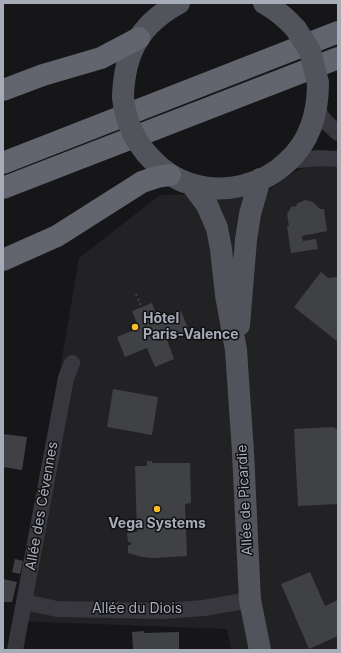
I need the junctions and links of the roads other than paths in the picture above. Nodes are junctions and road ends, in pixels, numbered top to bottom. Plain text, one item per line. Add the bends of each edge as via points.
1 (154, 3) edge
2 (179, 3) edge
3 (264, 3) edge
4 (287, 17) edge
5 (144, 31) junction
6 (338, 32) edge
7 (338, 58) edge
8 (3, 90) edge
9 (316, 110) junction
10 (338, 133) edge
11 (338, 159) edge
12 (289, 161) junction
13 (3, 163) edge
14 (170, 175) junction
15 (260, 179) junction
16 (192, 185) junction
17 (3, 188) edge
18 (3, 260) edge
19 (236, 350) junction
20 (72, 363) dead end
21 (250, 600) junction
22 (25, 602) junction
23 (15, 650) edge
24 (260, 650) edge

1 - 5 main road
2 - 5 main road via 160,14
3 - 4 main road
4 - 9 main road, bridge via 310,52 318,83
5 - 8 highway via 101,58 43,74
5 - 14 main road, bridge via 128,60 124,83 124,109 129,127 138,143
6 - 13 highway
7 - 17 highway
9 - 10 street
9 - 12 main road via 305,139
11 - 12 street
12 - 15 main road via 272,174
14 - 16 main road
14 - 18 highway via 142,182 56,236
15 - 16 main road via 249,184 226,188
15 - 19 main road, Allée de Picardie via 252,202 247,233
16 - 19 main road, Allée de Picardie via 207,205 217,228
19 - 21 main road, Allée de Picardie
20 - 22 street, Allée des Cévennes via 66,378
21 - 22 street, Allée du Diois via 204,608 164,611 57,609
21 - 24 main road, Allée de Picardie
22 - 23 street, Allée des Cévennes

